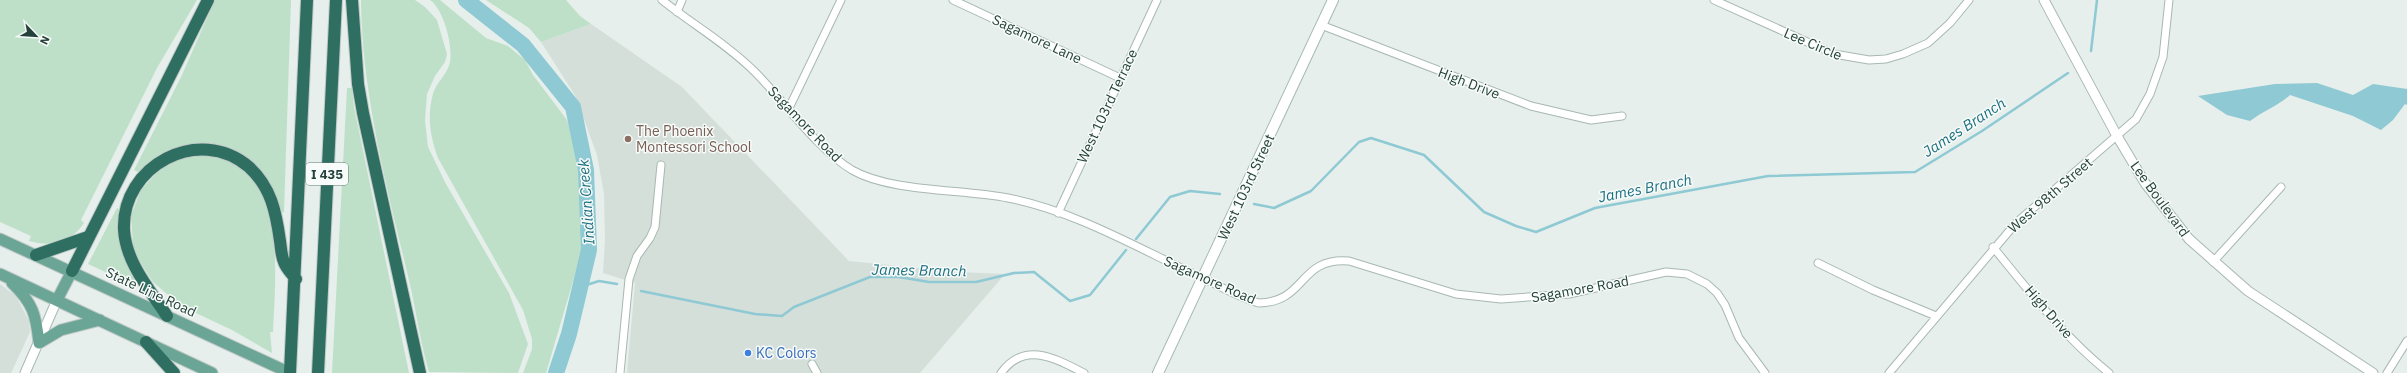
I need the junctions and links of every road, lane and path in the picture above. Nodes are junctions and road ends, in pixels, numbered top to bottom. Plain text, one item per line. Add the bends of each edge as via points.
1 (208, 0) edge
2 (307, 0) edge
3 (336, 0) edge
4 (352, 0) edge
5 (662, 0) edge
6 (682, 0) edge
7 (841, 0) edge
8 (953, 0) edge
9 (1157, 0) edge
10 (1333, 0) edge
11 (1714, 0) edge
12 (1969, 0) edge
13 (2044, 0) edge
14 (2169, 0) edge
15 (677, 12) junction
16 (1321, 25) junction
17 (1120, 78) junction
18 (789, 108) junction
19 (1622, 116) dead end
20 (2117, 136) junction
21 (661, 166) dead end
22 (2281, 187) dead end
23 (1058, 213) junction
24 (88, 237) junction
25 (0, 239) edge
26 (1993, 247) junction
27 (36, 255) junction
28 (2213, 262) junction
29 (1818, 263) dead end
30 (72, 271) junction
31 (3, 275) edge
32 (1203, 278) junction
33 (296, 279) junction
34 (57, 300) junction
35 (167, 316) junction
36 (1936, 316) junction
37 (100, 320) junction
38 (2407, 341) edge
39 (146, 342) junction
40 (38, 343) junction
41 (812, 364) dead end
42 (25, 373) edge
43 (174, 373) edge
44 (212, 373) edge
45 (290, 373) edge
46 (318, 373) edge
47 (420, 373) edge
48 (620, 373) edge
49 (817, 373) edge
50 (1001, 373) edge
51 (1084, 373) edge
52 (1158, 373) edge
53 (1765, 373) edge
54 (1889, 373) edge
55 (2109, 373) edge
56 (2373, 373) edge
57 (2387, 373) edge

1 - 24 highway
2 - 33 highway, I 435
3 - 46 highway, I 435
4 - 47 highway via 358,84
5 - 15 street, Sagamore Road
6 - 15 street
7 - 18 street
8 - 17 street, Sagamore Lane
9 - 17 street, West 103rd Terrace
10 - 16 main road, West 103rd Street
11 - 12 street, Lee Circle via 1834,54 1869,60 1886,59 1928,43 1950,23
13 - 20 street, Lee Boulevard
14 - 20 street, West 98th Street via 2163,57 2157,77 2136,119
15 - 18 street, Sagamore Road via 754,70
16 - 19 street, High Drive via 1531,106 1591,120
16 - 32 main road, West 103rd Street
17 - 23 street, West 103rd Terrace
18 - 23 street, Sagamore Road via 837,159 867,177 887,183 964,190 1008,198
20 - 26 street, West 98th Street via 2016,223
20 - 28 street, Lee Boulevard via 2145,183 2167,213
21 - 48 street via 655,228 637,256 629,279
22 - 28 street
23 - 32 street, Sagamore Road
24 - 27 highway
24 - 30 highway
25 - 27 main road, State Line Road
26 - 36 street, West 98th Street
26 - 55 street, High Drive via 2050,316 2075,343
27 - 30 main road, State Line Road
28 - 56 street, Lee Boulevard via 2279,312
29 - 36 street via 1873,290
30 - 34 main road
30 - 35 main road, State Line Road
31 - 34 main road
31 - 40 main road via 28,299 35,312
32 - 52 main road, West 103rd Street
32 - 53 street, Sagamore Road via 1259,303 1274,302 1286,297 1318,265 1337,260 1349,261 1456,294 1501,299 1569,294 1655,275 1678,273 1695,277 1717,293 1740,338
33 - 35 highway via 284,262 274,204 254,172 232,156 215,151 193,150 172,154 155,164 140,178 129,198 125,219 126,243 134,265
33 - 45 highway, I 435
34 - 37 main road
34 - 40 street
35 - 45 main road, State Line Road
36 - 54 street, West 98th Street
37 - 39 main road
37 - 40 main road via 61,330
38 - 57 street
39 - 43 highway
39 - 44 main road
40 - 42 street
41 - 49 street
50 - 51 street via 1020,357 1033,354 1053,357

